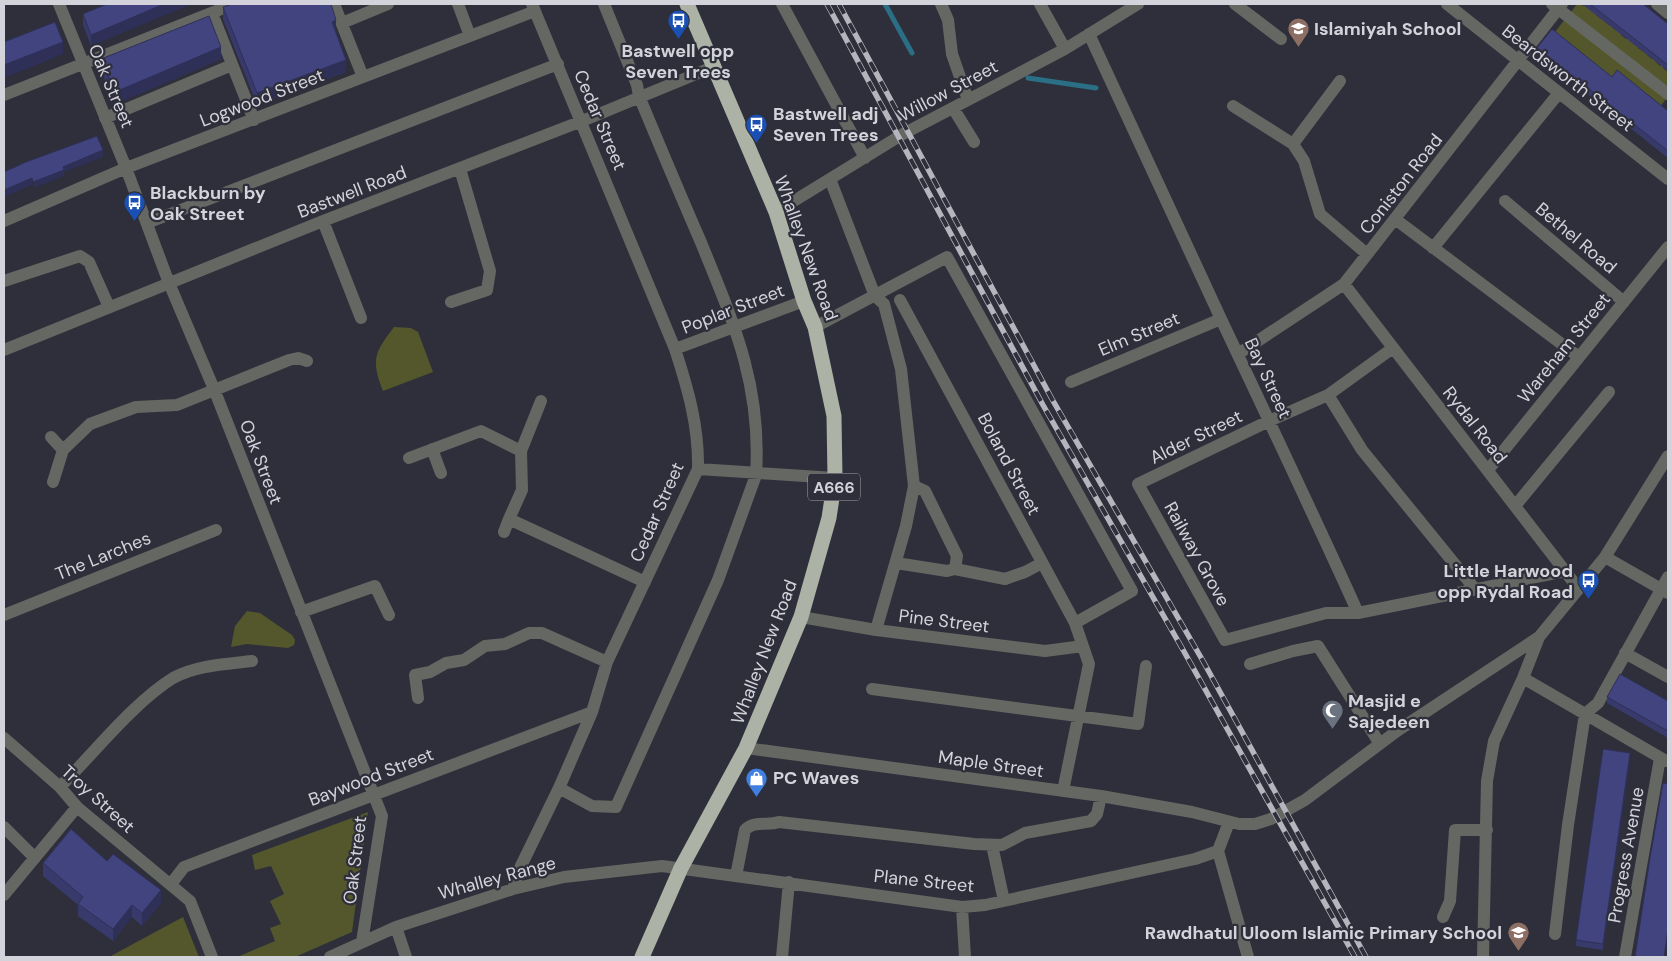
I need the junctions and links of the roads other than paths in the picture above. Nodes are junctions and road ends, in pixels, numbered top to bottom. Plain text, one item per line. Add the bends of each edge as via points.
1 (234, 4) edge
2 (334, 4) edge
3 (388, 4) edge
4 (458, 4) edge
5 (604, 4) edge
6 (687, 4) edge
7 (782, 4) edge
8 (941, 4) edge
9 (1040, 4) edge
10 (1138, 4) edge
11 (1235, 4) edge
12 (1447, 4) edge
13 (1657, 4) edge
14 (63, 5) edge
15 (1557, 5) edge
16 (533, 8) edge
17 (212, 13) junction
18 (1668, 13) edge
19 (342, 23) junction
20 (1089, 34) junction
21 (470, 36) junction
22 (1281, 39) dead end
23 (1065, 49) junction
24 (1519, 62) junction
25 (82, 64) junction
26 (558, 64) junction
27 (232, 65) junction
28 (713, 67) junction
29 (363, 77) junction
30 (1340, 81) dead end
31 (1559, 93) junction
32 (1668, 94) edge
33 (4, 95) edge
34 (639, 96) junction
35 (968, 100) junction
36 (1233, 106) dead end
37 (953, 108) junction
38 (105, 118) junction
39 (254, 120) junction
40 (582, 121) junction
41 (974, 142) dead end
42 (1293, 144) junction
43 (864, 158) junction
44 (126, 168) junction
45 (460, 169) junction
46 (830, 179) junction
47 (1668, 179) edge
48 (1505, 202) dead end
49 (776, 212) junction
50 (1395, 219) junction
51 (4, 220) edge
52 (323, 221) junction
53 (147, 223) junction
54 (1668, 247) edge
55 (1434, 248) junction
56 (1367, 254) junction
57 (4, 281) edge
58 (169, 283) junction
59 (1344, 284) junction
60 (875, 296) junction
61 (900, 300) dead end
62 (804, 301) junction
63 (451, 302) dead end
64 (1624, 302) junction
65 (109, 307) junction
66 (361, 318) dead end
67 (1221, 318) junction
68 (736, 326) junction
69 (815, 327) junction
70 (1393, 348) junction
71 (4, 350) edge
72 (675, 350) junction
73 (1238, 354) junction
74 (1579, 357) junction
75 (307, 361) dead end
76 (1071, 382) dead end
77 (214, 389) junction
78 (1608, 392) dead end
79 (1328, 396) junction
80 (541, 401) dead end
81 (1269, 421) junction
82 (51, 437) dead end
83 (432, 449) junction
84 (63, 450) junction
85 (521, 451) junction
86 (1668, 456) edge
87 (409, 458) dead end
88 (698, 469) junction
89 (1488, 470) junction
90 (441, 473) dead end
91 (756, 475) junction
92 (835, 478) junction
93 (53, 482) dead end
94 (1138, 484) joint
95 (914, 486) junction
96 (1515, 506) junction
97 (509, 519) junction
98 (216, 530) dead end
99 (504, 532) dead end
100 (1605, 557) junction
101 (1042, 562) junction
102 (896, 563) junction
103 (955, 569) junction
104 (1566, 571) junction
105 (1668, 577) edge
106 (645, 582) junction
107 (1578, 588) junction
108 (1475, 589) junction
109 (1664, 592) edge
110 (301, 612) junction
111 (1358, 613) junction
112 (4, 615) edge
113 (389, 615) dead end
114 (801, 618) junction
115 (1075, 623) junction
116 (876, 630) junction
117 (1539, 637) junction
118 (1083, 646) junction
119 (1625, 653) junction
120 (252, 661) dead end
121 (607, 662) junction
122 (1250, 664) dead end
123 (1146, 666) dead end
124 (1668, 677) edge
125 (1523, 678) junction
126 (872, 689) dead end
127 (418, 698) dead end
128 (592, 712) junction
129 (1585, 714) junction
130 (1078, 717) junction
131 (4, 738) edge
132 (1380, 744) junction
133 (746, 748) junction
134 (1664, 761) edge
135 (60, 788) junction
136 (559, 788) junction
137 (1063, 791) junction
138 (373, 795) junction
139 (1101, 796) junction
140 (77, 807) junction
141 (1229, 822) junction
142 (4, 827) edge
143 (1487, 830) junction
144 (992, 845) junction
145 (1218, 851) junction
146 (35, 858) junction
147 (680, 868) junction
148 (736, 876) junction
149 (789, 882) junction
150 (171, 884) junction
151 (513, 889) junction
152 (4, 895) edge
153 (1004, 901) junction
154 (962, 907) junction
155 (1443, 917) dead end
156 (396, 927) junction
157 (1555, 934) dead end
158 (362, 942) junction
159 (212, 957) edge
160 (330, 957) edge
161 (406, 957) edge
162 (642, 957) edge
163 (782, 957) edge
164 (965, 957) edge
165 (1248, 957) edge
166 (1483, 957) edge
167 (1626, 957) edge

1 - 17 street
2 - 19 street
3 - 19 street
4 - 21 street
5 - 34 street
6 - 28 highway, Whalley New Road / A666
7 - 43 street
8 - 35 street via 948,20 954,61
9 - 23 street
10 - 20 street, Willow Street
11 - 22 street
12 - 24 street, Beardsworth Street
13 - 18 street
14 - 25 street, Oak Street
15 - 24 street, Coniston Road
15 - 32 street
16 - 21 street, Logwood Street
16 - 26 street, Cedar Street
17 - 25 street
17 - 27 street
19 - 29 street
20 - 23 street, Willow Street
20 - 67 street, Bay Street
21 - 29 street, Logwood Street
23 - 35 street, Willow Street
24 - 31 street, Beardsworth Street
24 - 50 street, Coniston Road
25 - 33 street
25 - 38 street, Oak Street
26 - 40 street, Cedar Street
26 - 53 street
27 - 38 street
27 - 39 street
28 - 34 street, Bastwell Road
28 - 49 highway, Whalley New Road / A666
29 - 39 street, Logwood Street
30 - 42 street
31 - 47 street, Beardsworth Street
31 - 55 street
34 - 40 street, Bastwell Road
34 - 68 street
35 - 37 street, Willow Street
36 - 42 street
37 - 41 street
37 - 43 street, Willow Street
38 - 44 street, Oak Street
39 - 44 street, Logwood Street
40 - 45 street, Bastwell Road
40 - 72 street, Cedar Street
42 - 56 street via 1304,161 1320,214
43 - 46 street, Willow Street
44 - 51 street, Logwood Street
44 - 53 street, Oak Street
45 - 52 street, Bastwell Road
45 - 63 street via 490,271 487,290
46 - 49 street, Willow Street
46 - 60 street
48 - 64 street, Bethel Road
49 - 62 highway, Whalley New Road / A666
50 - 55 street
50 - 56 street, Coniston Road
52 - 58 street, Bastwell Road
52 - 66 street
53 - 58 street, Oak Street
54 - 64 street, Wareham Street
55 - 74 street
56 - 59 street, Coniston Road
57 - 65 street via 80,256 89,262
58 - 65 street, Bastwell Road
58 - 77 street, Oak Street
59 - 70 street, Rydal Road
59 - 73 street, Coniston Road
60 - 69 street
60 - 95 street via 884,304 901,368
60 - 115 street via 947,257 1132,592
61 - 101 street, Boland Street
62 - 68 street, Poplar Street
62 - 69 highway, Whalley New Road / A666
64 - 74 street, Wareham Street
65 - 71 street, Bastwell Road
67 - 73 street, Bay Street
67 - 76 street, Elm Street
68 - 72 street, Poplar Street
68 - 91 street via 748,368 758,425
69 - 92 highway, Whalley New Road / A666 via 834,416
70 - 79 street, Alder Street
70 - 89 street, Rydal Road
72 - 88 street, Cedar Street via 689,392 698,444
73 - 81 street, Bay Street
74 - 89 street, Wareham Street
75 - 77 street via 298,358 288,360
77 - 84 street via 177,405 136,407 90,424
77 - 110 street, Oak Street
78 - 96 street
79 - 81 street, Alder Street
79 - 108 street via 1362,450
80 - 85 street
81 - 94 street, Alder Street
81 - 111 street, Bay Street
82 - 84 street
83 - 85 street via 481,431
83 - 87 street
83 - 90 street
84 - 93 street
85 - 97 street via 522,490
86 - 100 street
88 - 91 street
88 - 106 street, Cedar Street
89 - 96 street, Rydal Road
91 - 92 street
91 - 136 street via 718,580 616,807 592,806
92 - 114 highway, Whalley New Road / A666 via 829,518
94 - 111 street, Railway Grove via 1225,640 1326,613
95 - 102 street
95 - 103 street via 925,491 957,556
96 - 104 street, Rydal Road
97 - 99 street
97 - 106 street
98 - 112 street, The Larches
100 - 107 street
100 - 109 street
101 - 103 street via 1005,579
101 - 115 street, Boland Street
102 - 103 street via 947,571
102 - 116 street
104 - 107 street, Rydal Road
104 - 108 street
105 - 109 street
106 - 121 street, Cedar Street
107 - 117 street
108 - 111 street
109 - 119 street
110 - 113 street via 375,586
110 - 138 street, Oak Street
114 - 116 street, Pine Street
114 - 133 highway, Whalley New Road / A666
115 - 118 street, Boland Street
116 - 118 street, Pine Street via 1045,651
117 - 125 street
117 - 132 street, Maple Street
118 - 130 street, Boland Street via 1090,664
119 - 124 street
119 - 129 street via 1598,703
120 - 135 street via 200,668 174,678 134,710
121 - 127 street via 542,633 529,632 505,644 485,646 464,660 415,675
121 - 128 street, Cedar Street
122 - 132 street via 1318,646
123 - 130 street via 1138,724
125 - 129 street
125 - 143 street via 1494,741 1487,781
126 - 130 street
128 - 136 street, Cedar Street
128 - 138 street, Baywood Street
129 - 134 street
129 - 157 street
130 - 137 street, Boland Street
131 - 135 street, Troy Street
132 - 141 street, Maple Street via 1306,800 1271,819 1255,824
133 - 137 street, Maple Street
133 - 147 highway, Whalley New Road / A666
134 - 167 street, Progress Avenue
135 - 140 street, Troy Street
136 - 151 street, Cedar Street
137 - 139 street, Maple Street
138 - 150 street, Baywood Street via 184,867
138 - 158 street, Oak Street via 382,816
139 - 141 street, Maple Street
139 - 144 street via 1097,814 1091,821 1025,833 1007,843
140 - 146 street
140 - 150 street, Troy Street
141 - 145 street
142 - 146 street
143 - 155 street via 1454,830 1450,901
143 - 166 street
144 - 148 street via 779,822 757,824 745,830
144 - 153 street
145 - 153 street, Plane Street via 1196,859
145 - 165 street
146 - 152 street
147 - 148 street, Plane Street
147 - 151 street, Whalley Range via 662,866 564,877
147 - 162 highway, Whalley New Road / A666
148 - 149 street, Plane Street
149 - 154 street, Plane Street
149 - 163 street
150 - 159 street, Troy Street via 190,901
151 - 156 street, Whalley Range
153 - 154 street, Plane Street
154 - 164 street
156 - 158 street, Whalley Range
156 - 161 street
158 - 160 street, Whalley Range

